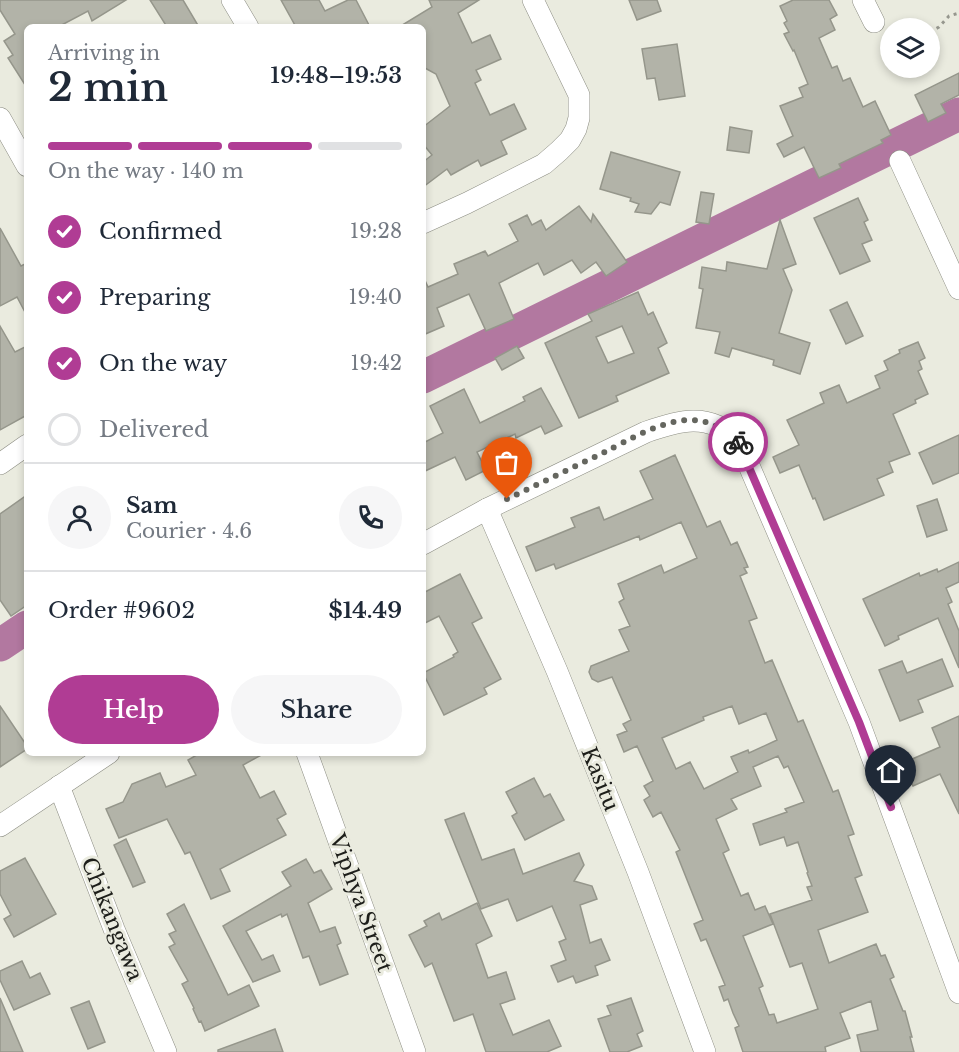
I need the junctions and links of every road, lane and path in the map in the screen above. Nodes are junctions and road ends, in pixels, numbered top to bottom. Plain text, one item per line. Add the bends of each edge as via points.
1 (232, 0) edge
2 (533, 0) edge
3 (863, 0) edge
4 (959, 13) edge
5 (874, 22) dead end
6 (246, 24) edge
7 (940, 26) edge
8 (0, 118) edge
9 (24, 161) edge
10 (900, 161) dead end
11 (426, 222) edge
12 (959, 289) edge
13 (24, 447) edge
14 (0, 464) edge
15 (487, 509) junction
16 (426, 542) edge
17 (104, 756) edge
18 (308, 756) edge
19 (59, 786) junction
20 (0, 826) edge
21 (959, 993) edge
22 (166, 1052) edge
23 (415, 1052) edge
24 (705, 1052) edge

1 - 6 street
2 - 11 street via 579,95 576,129 544,164
3 - 5 street
4 - 7 path via 949,16
8 - 9 street
10 - 12 street
13 - 14 street
15 - 16 street
15 - 21 street via 671,423 707,423 737,441 859,722
15 - 24 street, Kasitu via 557,671
17 - 19 street
18 - 23 street, Viphya Street
19 - 20 street
19 - 22 street, Chikangawa

